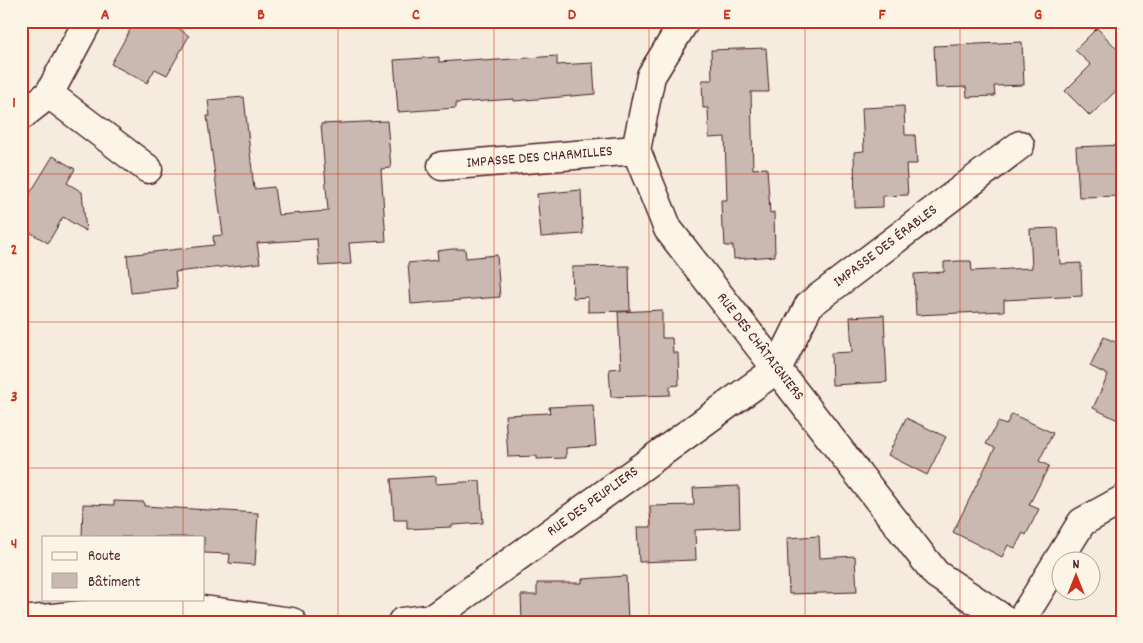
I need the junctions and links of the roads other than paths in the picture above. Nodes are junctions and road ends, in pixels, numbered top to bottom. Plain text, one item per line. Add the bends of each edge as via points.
1 (88, 21) edge
2 (685, 21) edge
3 (49, 94) junction
4 (21, 116) edge
5 (1020, 145) dead end
6 (636, 150) junction
7 (442, 166) dead end
8 (148, 170) dead end
9 (777, 369) junction
10 (1122, 500) edge
11 (433, 620) edge
12 (21, 621) edge
13 (292, 622) edge
14 (402, 622) edge
15 (1008, 622) edge
16 (1020, 622) edge

1 - 3 street
2 - 6 street via 651,76
3 - 4 street
3 - 8 street
5 - 9 street, IMPASSE DES ÉRABLES via 809,305
6 - 7 street, IMPASSE DES CHARMILLES
6 - 9 street, RUE DES CHÂTAIGNIERS via 668,229
9 - 11 street, RUE DES PEUPLIERS
9 - 15 street, RUE DES CHÂTAIGNIERS via 936,574
10 - 16 street via 1082,522
11 - 14 street, RUE DES PEUPLIERS
12 - 13 street via 173,606

